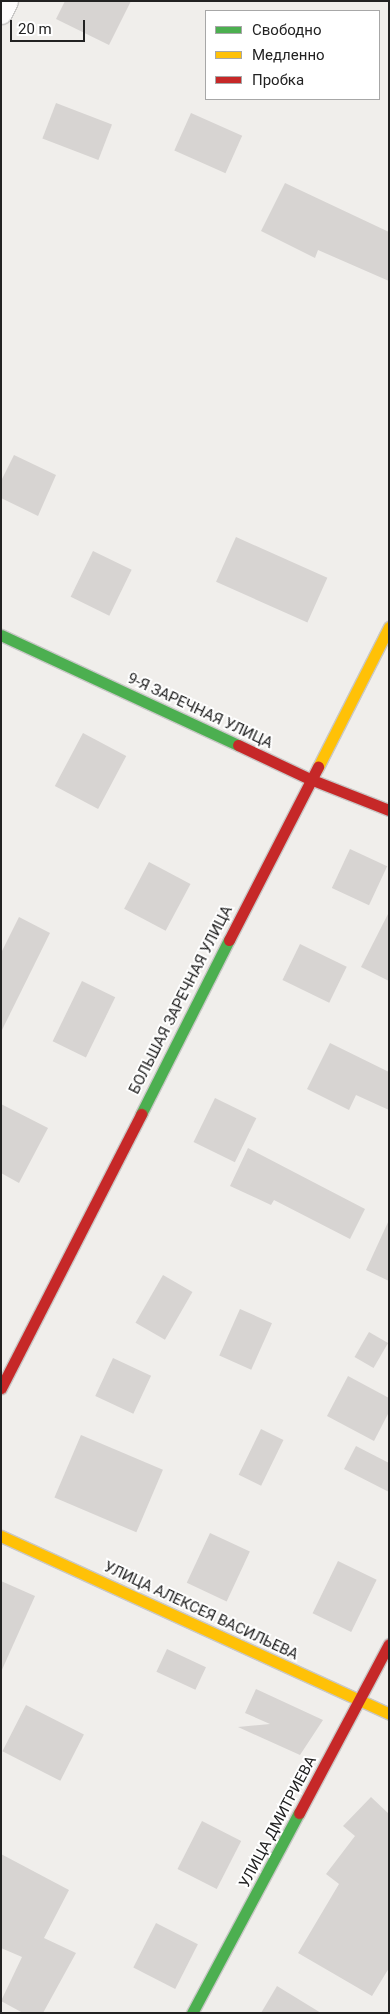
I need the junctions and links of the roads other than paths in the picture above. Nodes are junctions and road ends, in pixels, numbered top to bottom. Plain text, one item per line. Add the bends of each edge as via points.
1 (7, 1) edge
2 (1, 13) edge
3 (389, 627) edge
4 (1, 635) edge
5 (310, 779) junction
6 (389, 810) edge
7 (1, 1388) edge
8 (1, 1536) edge
9 (389, 1644) edge
10 (360, 1701) junction
11 (389, 1714) edge
12 (192, 2013) edge

1 - 2 street
3 - 5 street, БОЛЬШАЯ ЗАРЕЧНАЯ УЛИЦА
4 - 5 street, 9-Я ЗАРЕЧНАЯ УЛИЦА
5 - 6 street, 9-Я ЗАРЕЧНАЯ УЛИЦА
5 - 7 street, БОЛЬШАЯ ЗАРЕЧНАЯ УЛИЦА
8 - 10 street, УЛИЦА АЛЕКСЕЯ ВАСИЛЬЕВА
9 - 10 street, УЛИЦА ДМИТРИЕВА
10 - 11 street, УЛИЦА АЛЕКСЕЯ ВАСИЛЬЕВА
10 - 12 street, УЛИЦА ДМИТРИЕВА

